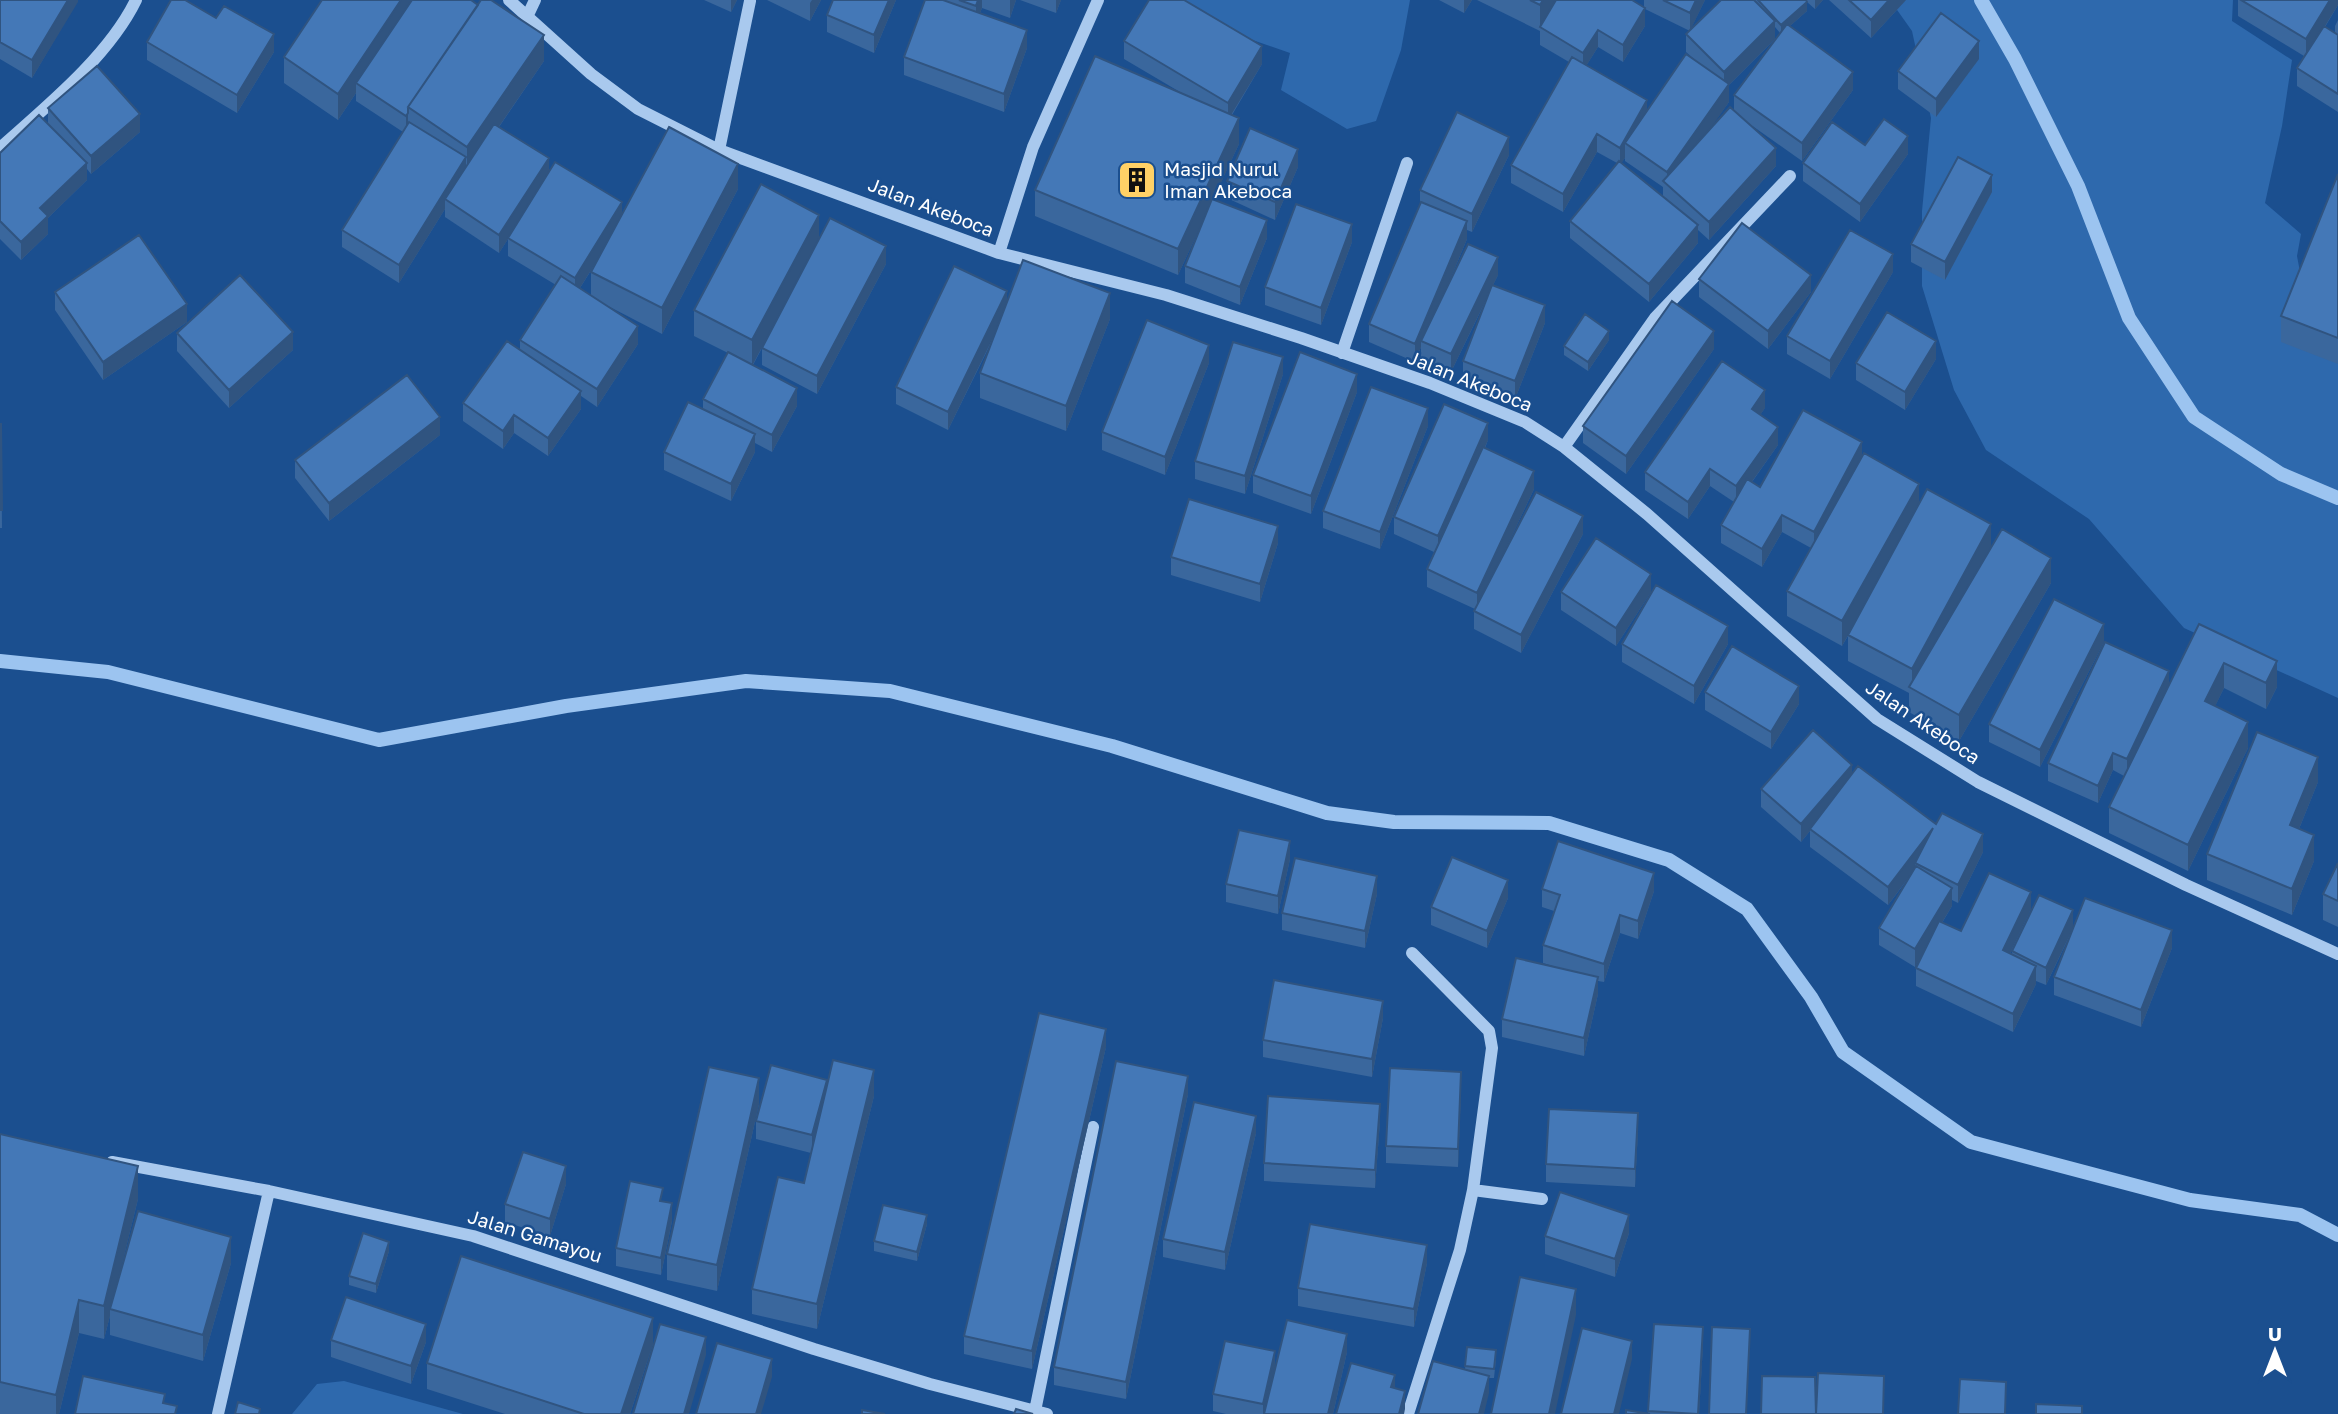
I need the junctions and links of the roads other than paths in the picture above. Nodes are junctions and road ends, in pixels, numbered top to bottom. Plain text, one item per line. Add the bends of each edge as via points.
1 (136, 0) edge
2 (509, 0) edge
3 (535, 0) edge
4 (1098, 0) edge
5 (750, 1) edge
6 (527, 17) junction
7 (0, 148) edge
8 (719, 150) junction
9 (1407, 163) dead end
10 (1790, 176) dead end
11 (999, 253) junction
12 (1342, 353) junction
13 (1563, 447) junction
14 (1412, 953) dead end
15 (2338, 954) edge
16 (1093, 1127) dead end
17 (93, 1160) edge
18 (269, 1191) junction
19 (1473, 1191) junction
20 (1542, 1199) dead end
21 (1009, 1410) edge
22 (1041, 1412) edge
23 (218, 1414) edge
24 (1408, 1414) edge

1 - 7 street via 125,24
2 - 6 street, Jalan Akeboca
3 - 6 street
4 - 11 street via 1033,147
5 - 8 street
6 - 8 street, Jalan Akeboca via 638,109
8 - 11 street, Jalan Akeboca
9 - 12 street
10 - 13 street via 1655,318
11 - 12 street, Jalan Akeboca via 1166,295
12 - 13 street, Jalan Akeboca via 1525,422
13 - 15 street, Jalan Akeboca via 1647,514 1877,719 1978,782
14 - 19 street via 1489,1031 1491,1066
16 - 22 street
17 - 18 street, Jalan Gamayou
18 - 21 street, Jalan Gamayou via 473,1236
18 - 23 street
19 - 20 street
19 - 24 street via 1460,1250
21 - 22 street, Jalan Gamayou

